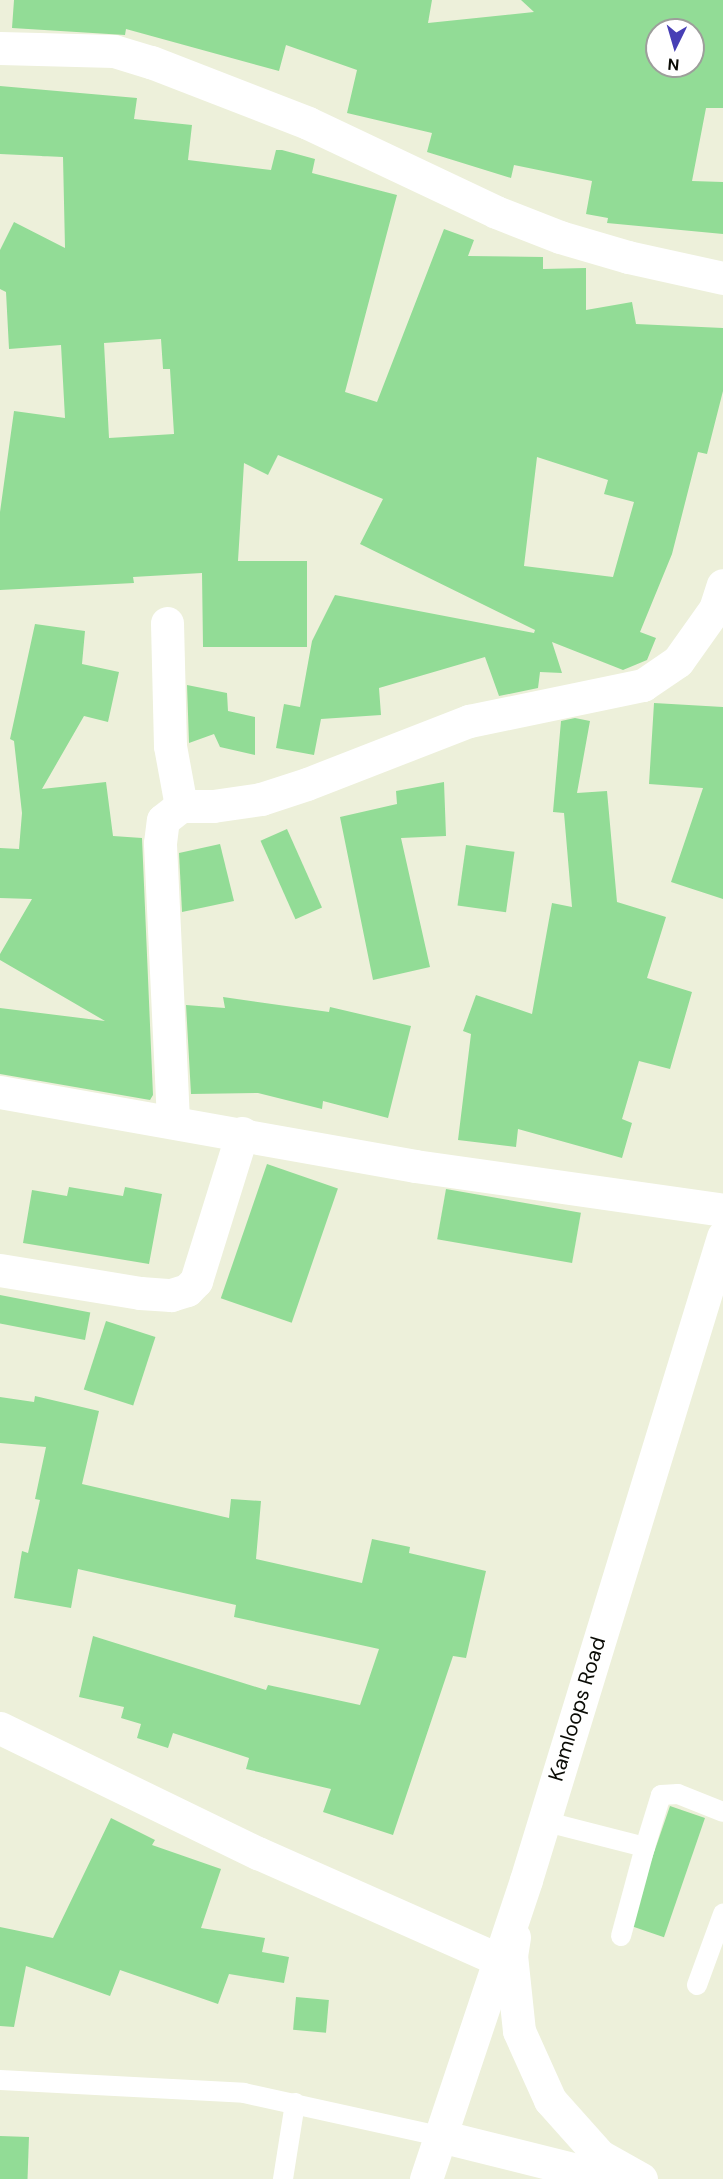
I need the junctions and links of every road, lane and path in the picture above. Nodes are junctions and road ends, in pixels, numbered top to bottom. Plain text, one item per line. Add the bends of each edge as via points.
1 (0, 48) edge
2 (723, 278) edge
3 (723, 585) edge
4 (167, 623) dead end
5 (181, 806) junction
6 (0, 1092) edge
7 (173, 1120) junction
8 (242, 1133) junction
9 (723, 1210) edge
10 (723, 1238) edge
11 (0, 1270) edge
12 (0, 1728) edge
13 (723, 1812) edge
14 (543, 1821) junction
15 (645, 1847) junction
16 (526, 1880) junction
17 (723, 1914) edge
18 (621, 1936) dead end
19 (496, 1959) junction
20 (697, 1985) dead end
21 (0, 2080) edge
22 (295, 2103) junction
23 (440, 2136) junction
24 (283, 2179) edge
25 (426, 2179) edge
26 (612, 2179) edge
27 (641, 2179) edge

1 - 2 street via 114,51 151,62 308,123 496,212 560,237
3 - 5 street via 716,609 678,661 643,685 469,721 261,799
4 - 5 street via 170,746
5 - 7 street via 163,820 160,843
6 - 7 street
7 - 8 street
8 - 9 street via 415,1166
8 - 11 street via 196,1281 187,1290 171,1295 140,1293
10 - 14 street, Kamloops Road
12 - 19 street via 258,1853
13 - 15 lane via 678,1794 662,1795
14 - 15 lane
14 - 16 street, Kamloops Road
15 - 18 lane
16 - 19 street, Kamloops Road
16 - 27 street via 511,1955 519,2031 550,2100 600,2156
17 - 20 lane
19 - 23 street, Kamloops Road
21 - 22 lane via 197,2088
22 - 23 lane
22 - 24 lane
23 - 25 street, Kamloops Road
23 - 26 street

